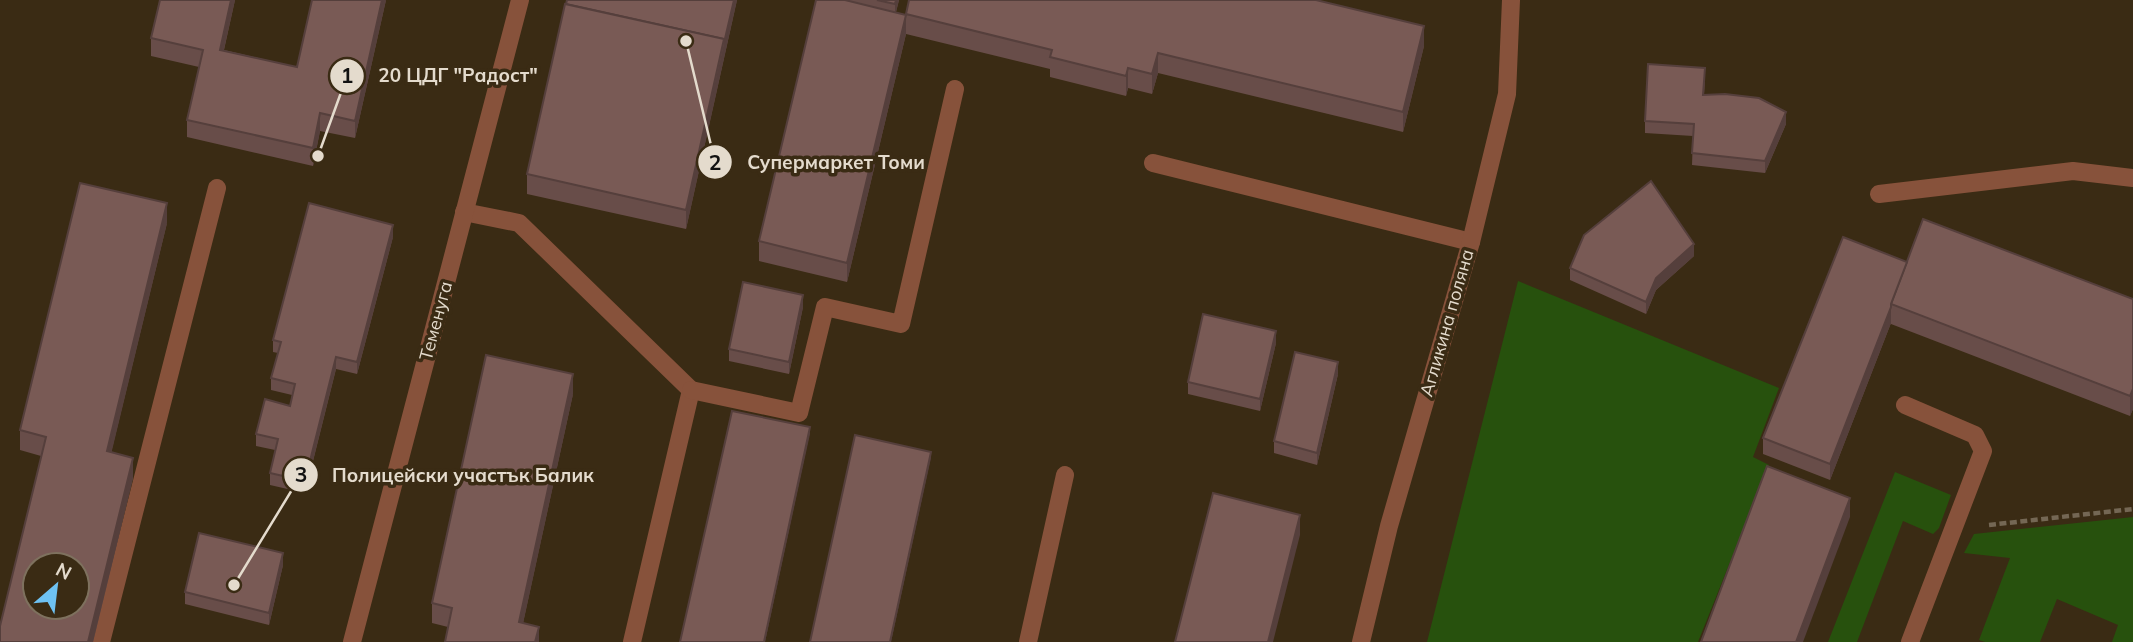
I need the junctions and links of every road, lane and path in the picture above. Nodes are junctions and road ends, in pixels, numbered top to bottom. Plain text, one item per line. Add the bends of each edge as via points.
1 (520, 0) edge
2 (1511, 0) edge
3 (956, 89) dead end
4 (1153, 163) dead end
5 (2133, 178) edge
6 (217, 188) dead end
7 (1879, 194) dead end
8 (464, 212) junction
9 (1471, 242) junction
10 (691, 390) junction
11 (1905, 405) dead end
12 (1065, 475) dead end
13 (2133, 509) edge
14 (1953, 529) junction
15 (102, 642) edge
16 (352, 642) edge
17 (632, 642) edge
18 (1028, 642) edge
19 (1361, 642) edge
20 (1910, 642) edge

1 - 8 street, Теменуга
2 - 9 street, Агликина поляна via 1507,94
3 - 10 street via 901,324 825,307 800,413
4 - 9 street
5 - 7 street via 2073,171
6 - 15 street
8 - 10 street via 519,223
8 - 16 street, Теменуга
9 - 19 street, Агликина поляна via 1389,526
10 - 17 street
11 - 14 street via 1975,435 1983,451
12 - 18 street
13 - 14 path
14 - 20 street

